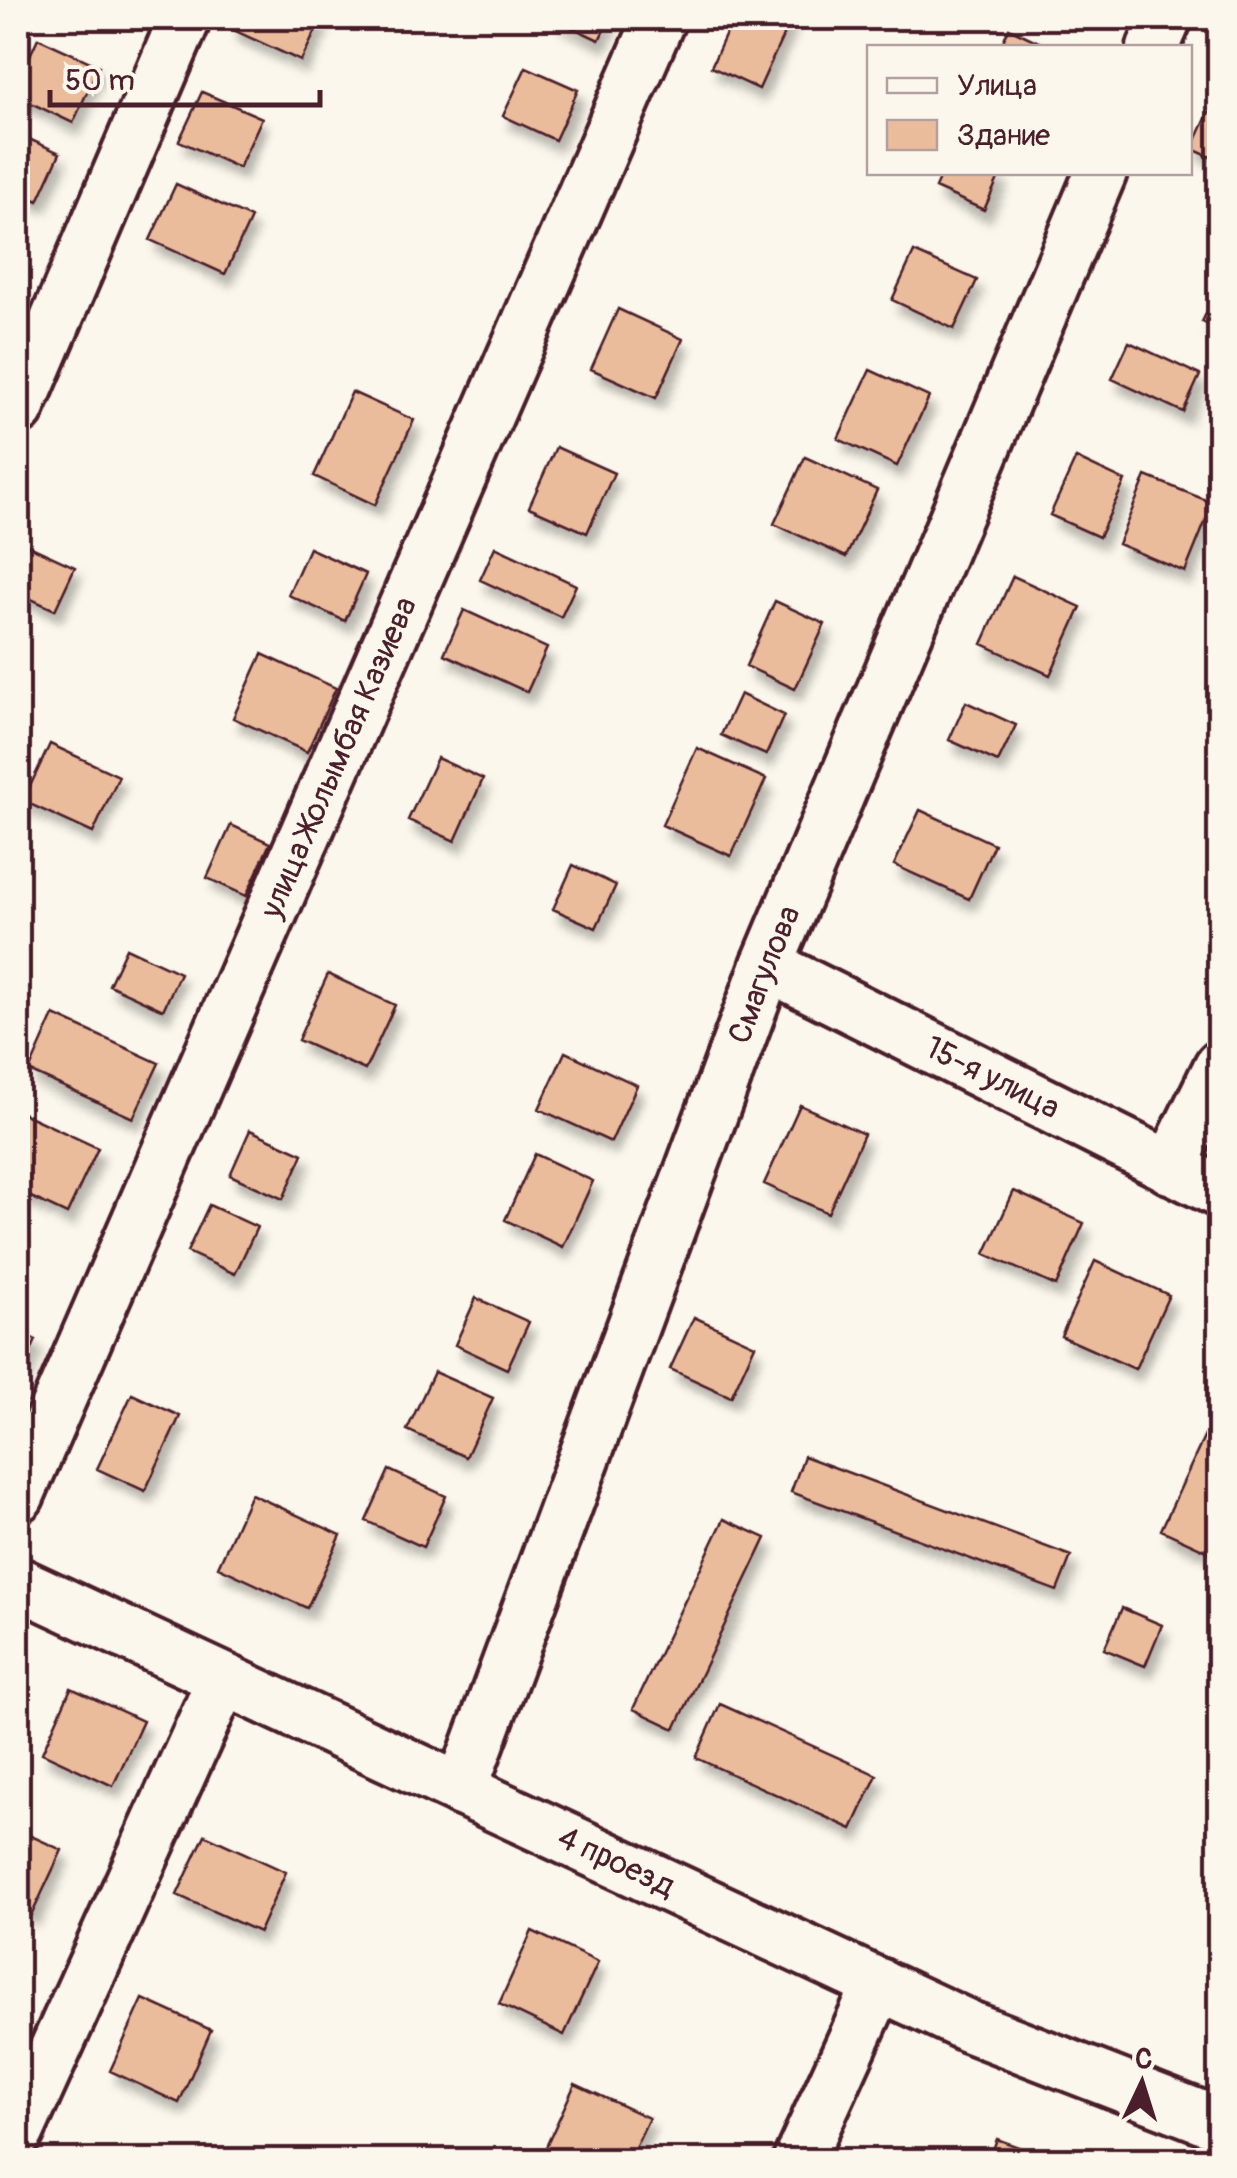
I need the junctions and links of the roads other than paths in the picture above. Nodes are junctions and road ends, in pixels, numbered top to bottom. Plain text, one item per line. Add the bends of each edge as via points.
1 (185, 18) edge
2 (660, 18) edge
3 (1166, 18) edge
4 (1154, 45) edge
5 (1099, 175) edge
6 (18, 410) edge
7 (767, 965) junction
8 (1220, 1066) edge
9 (1170, 1168) junction
10 (1220, 1192) edge
11 (18, 1496) edge
12 (18, 1583) edge
13 (223, 1679) junction
14 (461, 1790) junction
15 (879, 1984) junction
16 (1220, 2124) edge
17 (18, 2132) edge
18 (799, 2160) edge

1 - 6 street
2 - 11 street, улица Жолымбая Казиева
3 - 4 street
5 - 7 street, Смагулова
7 - 9 street, 15-я улица
7 - 14 street, Смагулова
8 - 9 street
9 - 10 street, 15-я улица
12 - 13 street, 4 проезд
13 - 14 street, 4 проезд
13 - 17 street
14 - 15 street, 4 проезд
15 - 16 street, 4 проезд via 970,2027
15 - 18 street

